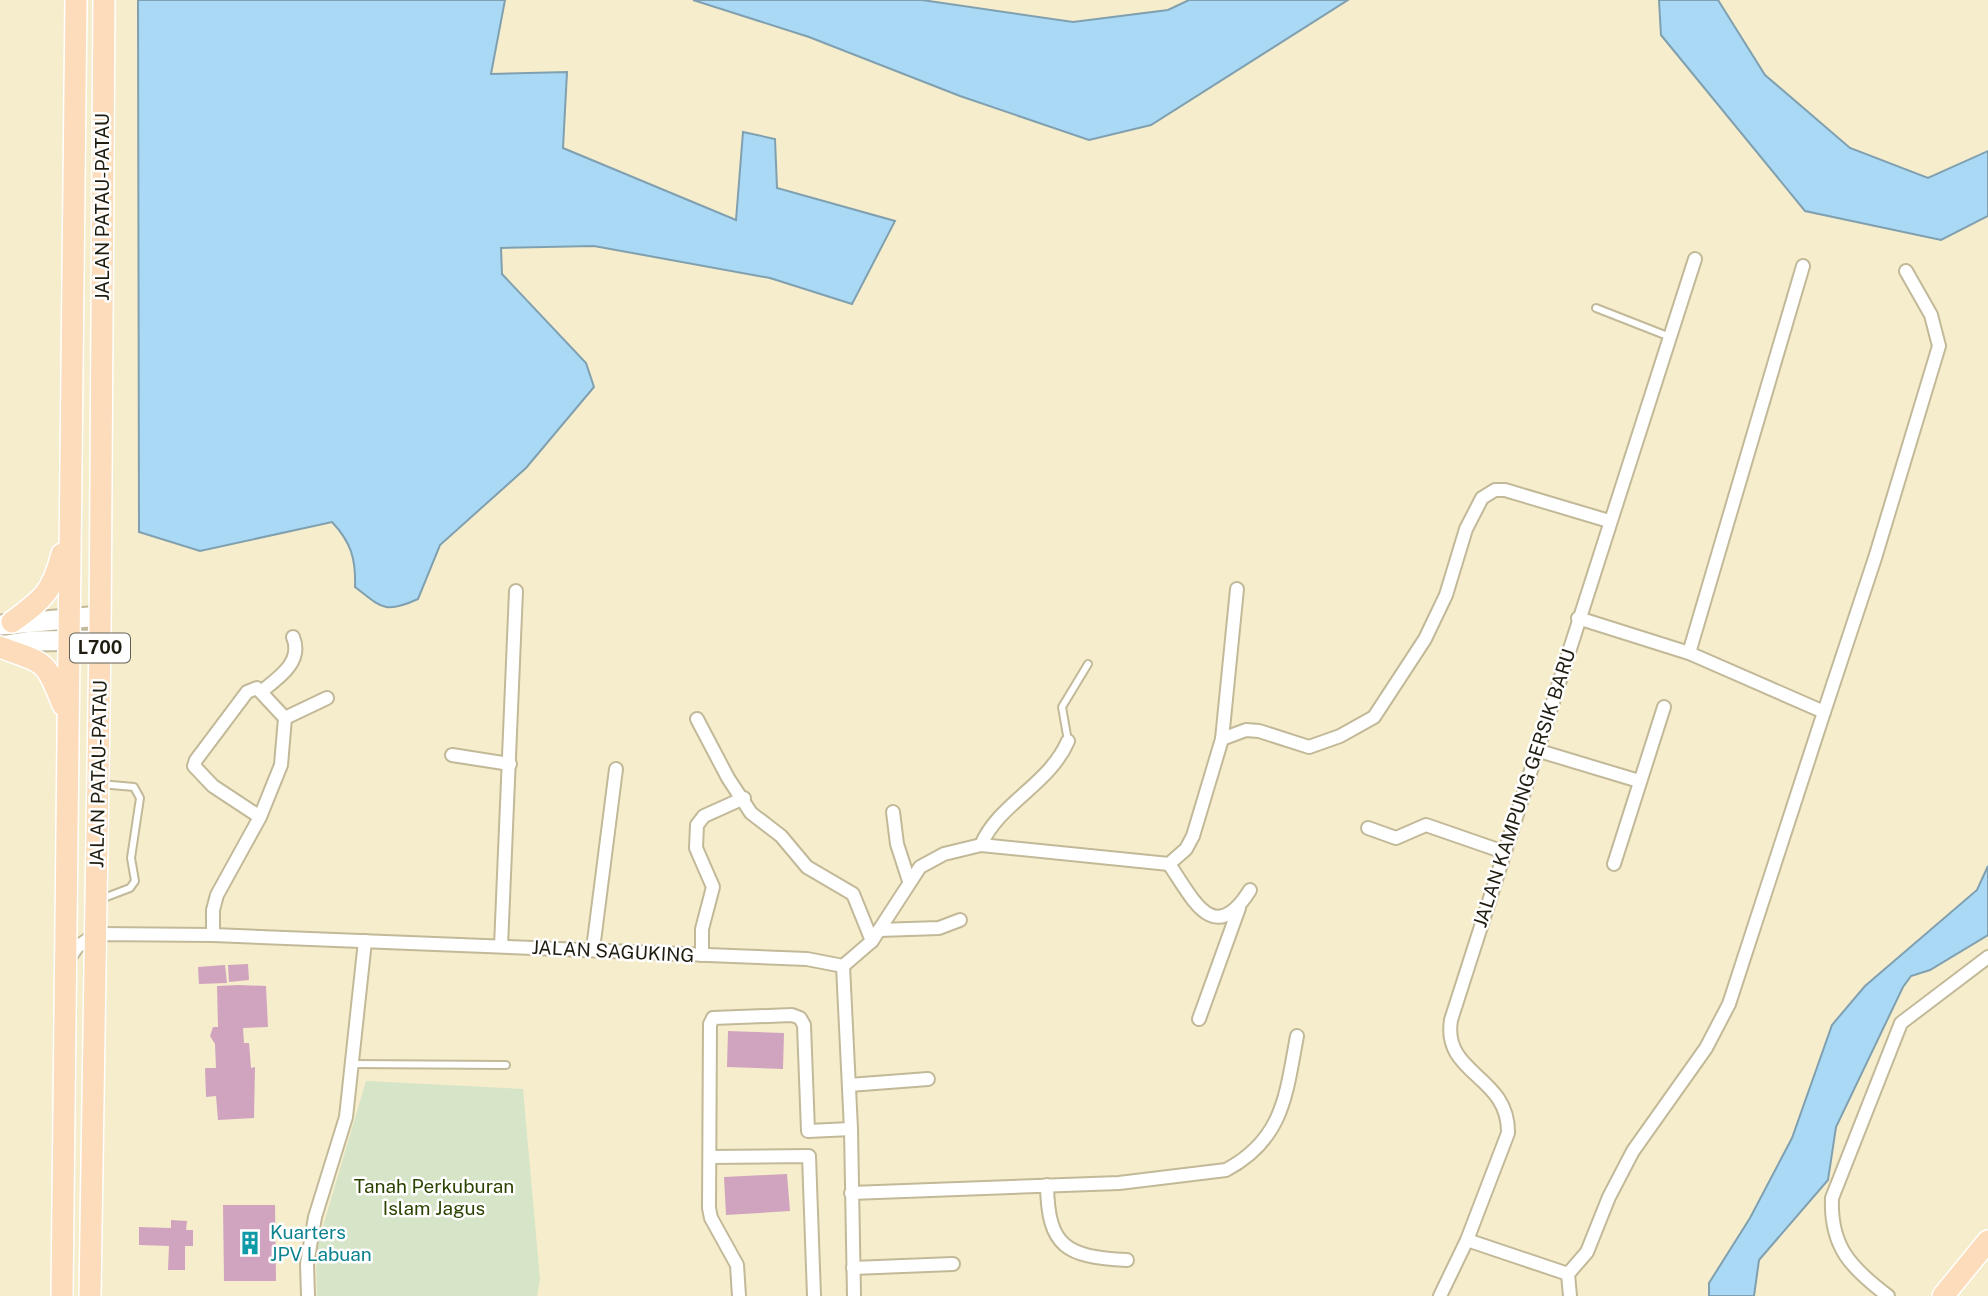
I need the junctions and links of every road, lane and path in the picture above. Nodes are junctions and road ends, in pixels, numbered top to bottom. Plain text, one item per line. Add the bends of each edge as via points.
1 (76, 0) edge
2 (104, 0) edge
3 (1695, 259) dead end
4 (1803, 266) dead end
5 (1906, 271) dead end
6 (1596, 308) dead end
7 (1670, 337) junction
8 (1609, 521) junction
9 (70, 524) junction
10 (1237, 589) dead end
11 (516, 591) dead end
12 (100, 616) junction
13 (69, 618) junction
14 (1578, 618) junction
15 (6, 624) edge
16 (293, 637) dead end
17 (100, 640) junction
18 (68, 641) junction
19 (0, 647) edge
20 (1689, 653) junction
21 (1088, 664) dead end
22 (262, 691) junction
23 (327, 698) dead end
24 (1664, 707) dead end
25 (1824, 712) junction
26 (68, 717) junction
27 (285, 718) junction
28 (697, 719) dead end
29 (1222, 739) junction
30 (1068, 741) joint
31 (1536, 750) junction
32 (452, 755) dead end
33 (510, 764) junction
34 (616, 769) dead end
35 (1639, 781) junction
36 (98, 784) junction
37 (744, 798) junction
38 (893, 812) dead end
39 (260, 817) junction
40 (1367, 828) dead end
41 (981, 845) junction
42 (1504, 852) junction
43 (1169, 864) junction
44 (1614, 864) dead end
45 (909, 881) junction
46 (1250, 890) dead end
47 (96, 901) junction
48 (1239, 908) junction
49 (960, 920) dead end
50 (96, 934) junction
51 (213, 935) junction
52 (875, 935) junction
53 (365, 941) junction
54 (501, 946) junction
55 (593, 949) junction
56 (702, 955) junction
57 (1988, 957) edge
58 (843, 965) junction
59 (65, 966) junction
60 (1199, 1019) dead end
61 (1297, 1036) dead end
62 (351, 1065) junction
63 (506, 1065) dead end
64 (928, 1079) dead end
65 (849, 1085) junction
66 (852, 1129) junction
67 (808, 1131) junction
68 (809, 1156) junction
69 (710, 1157) junction
70 (1047, 1185) junction
71 (851, 1193) junction
72 (1467, 1240) junction
73 (1988, 1241) edge
74 (1126, 1260) dead end
75 (953, 1264) dead end
76 (853, 1268) junction
77 (1568, 1274) junction
78 (62, 1296) edge
79 (90, 1296) edge
80 (308, 1296) edge
81 (739, 1296) edge
82 (814, 1296) edge
83 (854, 1296) edge
84 (1440, 1296) edge
85 (1570, 1296) edge
86 (1888, 1296) edge
87 (1943, 1296) edge

1 - 9 main road, JALAN PATAU-PATAU / L700
2 - 12 main road, JALAN PATAU-PATAU / L700
3 - 7 street, JALAN KAMPUNG GERSIK BARU
4 - 20 street
5 - 25 street via 1931,316 1939,346
6 - 7 lane
7 - 8 street, JALAN KAMPUNG GERSIK BARU
8 - 14 street, JALAN KAMPUNG GERSIK BARU
8 - 29 street via 1506,490 1482,498 1425,639 1374,717 1309,747 1259,731 1246,730
9 - 13 main road, JALAN PATAU-PATAU / L700
9 - 15 main road via 53,586 44,599
10 - 29 street
11 - 33 street
12 - 13 main road
12 - 17 main road, JALAN PATAU-PATAU / L700
13 - 15 main road
13 - 18 main road, JALAN PATAU-PATAU / L700
14 - 20 street
14 - 31 street, JALAN KAMPUNG GERSIK BARU
16 - 22 street via 296,655 281,676
17 - 18 main road
17 - 36 main road, JALAN PATAU-PATAU / L700
18 - 19 main road
18 - 26 main road, JALAN PATAU-PATAU / L700
19 - 26 main road via 39,661 51,673
20 - 25 street
21 - 30 lane via 1062,707
22 - 27 street
22 - 39 street via 247,692 194,766 213,786
23 - 27 street
24 - 35 street
25 - 77 street via 1729,1004 1706,1048 1633,1151 1587,1252
26 - 59 main road, JALAN PATAU-PATAU / L700
27 - 39 street via 281,765
28 - 37 street via 728,778
29 - 43 street via 1194,836
30 - 41 street via 1044,776 988,828
31 - 35 street
31 - 42 street, JALAN KAMPUNG GERSIK BARU
32 - 33 street
33 - 54 street
34 - 55 street
35 - 44 street
36 - 47 main road, JALAN PATAU-PATAU / L700
36 - 47 lane via 134,787 140,797 131,858 135,881 130,888
37 - 52 street via 751,813 781,836 807,867 853,894
37 - 56 street via 704,816 697,825 696,848 713,887 702,929
38 - 45 street
39 - 51 street via 216,895
40 - 42 street via 1396,838 1426,825
41 - 43 street
41 - 45 street via 931,859
42 - 72 street, JALAN KAMPUNG GERSIK BARU via 1449,1031 1450,1043 1462,1063 1494,1091 1508,1115 1508,1133
43 - 48 street via 1201,911 1211,918
45 - 52 street
46 - 48 street
47 - 50 main road, JALAN PATAU-PATAU / L700
48 - 60 street
49 - 52 street via 939,928
50 - 51 street, JALAN SAGUKING
50 - 59 street via 77,947
50 - 79 main road, JALAN PATAU-PATAU / L700
51 - 53 street, JALAN SAGUKING
52 - 58 street
53 - 54 street, JALAN SAGUKING
53 - 62 street
54 - 55 street, JALAN SAGUKING
55 - 56 street, JALAN SAGUKING
56 - 58 street, JALAN SAGUKING via 807,958
57 - 86 street via 1901,1023 1832,1198 1836,1243 1852,1265
58 - 65 street
59 - 78 main road, JALAN PATAU-PATAU / L700
61 - 70 street via 1281,1113 1271,1132 1240,1162 1215,1172
62 - 63 lane
62 - 80 street via 346,1117 310,1242
64 - 65 street
65 - 66 street
66 - 67 street
66 - 71 street
67 - 68 street
67 - 69 street via 800,1018 721,1015 710,1024
68 - 69 street
68 - 82 street
69 - 81 street via 710,1218 737,1265
70 - 71 street
70 - 74 street via 1048,1222 1058,1239 1070,1250
71 - 76 street
72 - 77 street
72 - 84 street, JALAN KAMPUNG GERSIK BARU
73 - 87 main road
75 - 76 street
76 - 83 street
77 - 85 street

